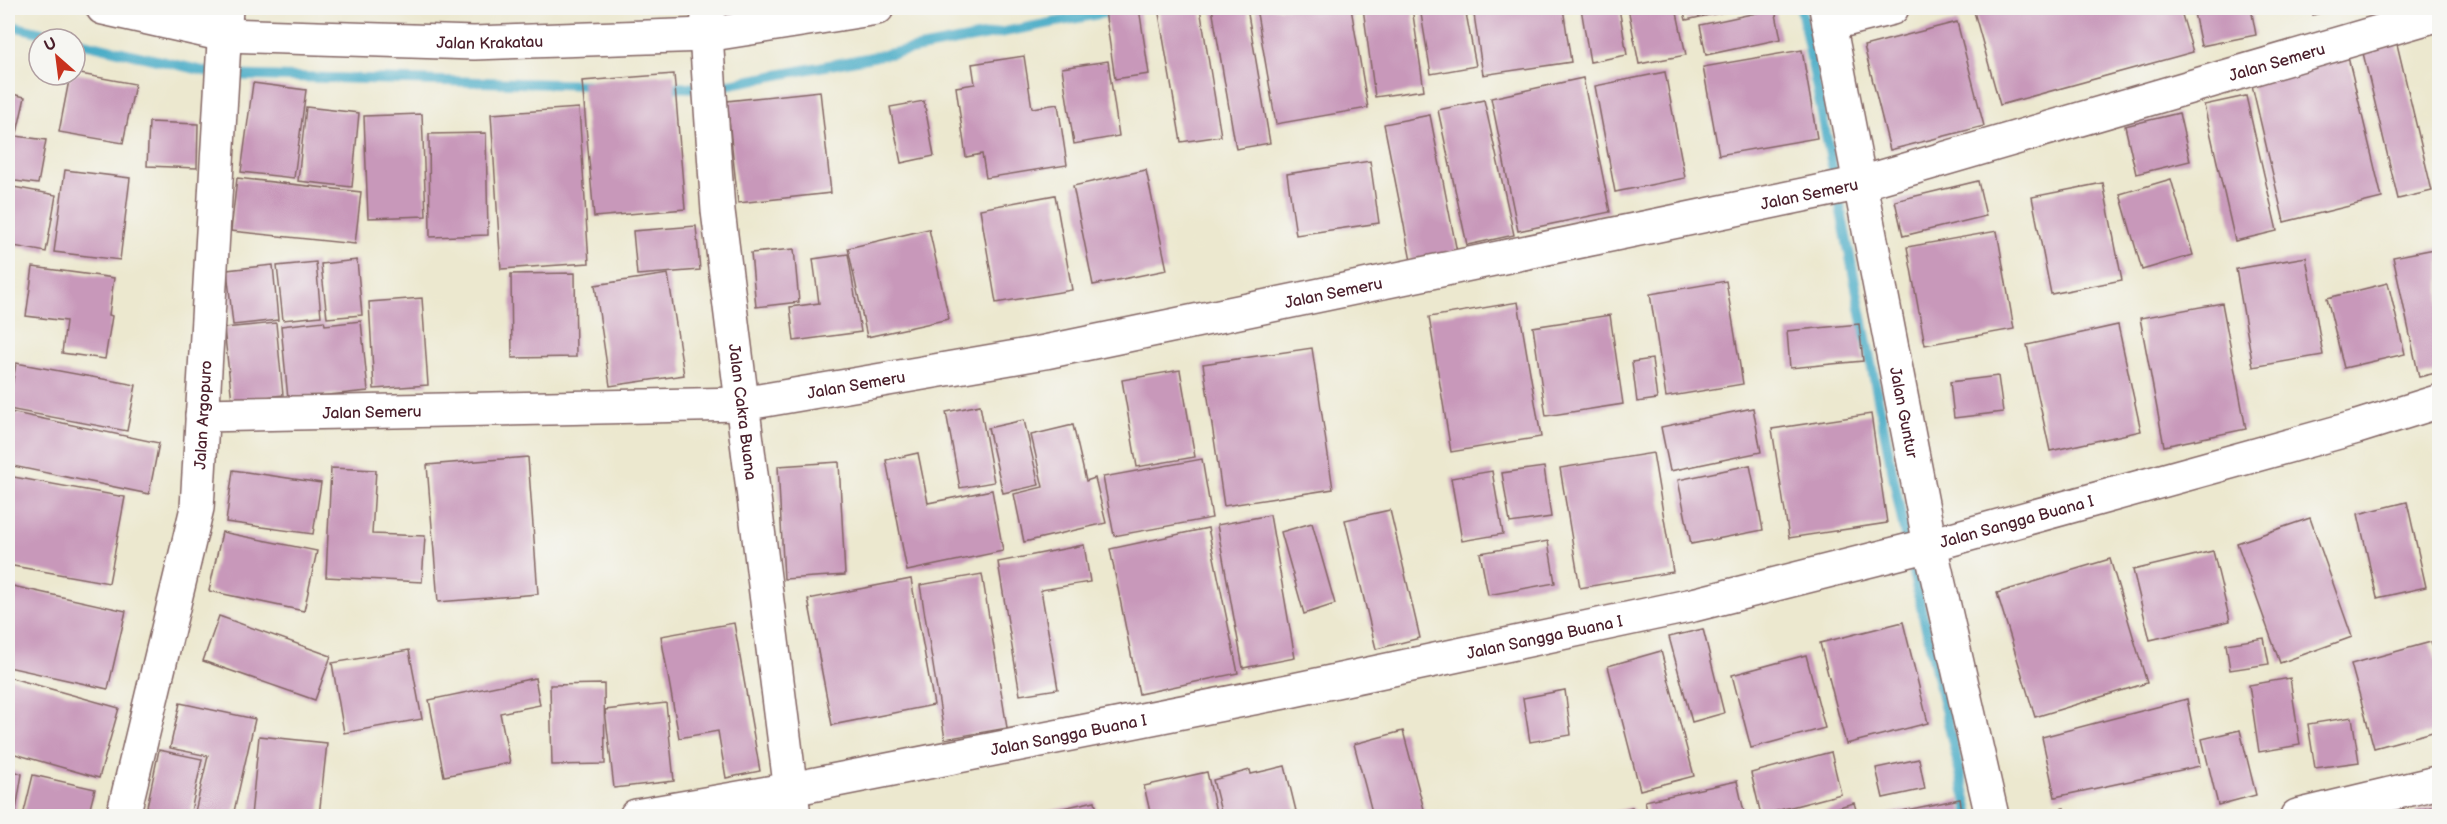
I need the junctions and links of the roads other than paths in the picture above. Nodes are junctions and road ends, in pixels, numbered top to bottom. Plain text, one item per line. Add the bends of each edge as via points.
1 (103, 8) edge
2 (878, 8) edge
3 (1892, 8) edge
4 (2439, 15) edge
5 (1828, 16) edge
6 (225, 21) edge
7 (708, 21) edge
8 (1861, 183) junction
9 (2439, 401) edge
10 (742, 404) junction
11 (202, 415) junction
12 (1930, 545) junction
13 (2439, 782) edge
14 (792, 803) edge
15 (123, 816) edge
16 (636, 816) edge
17 (1992, 816) edge
18 (2297, 816) edge

1 - 6 street, Jalan Krakatau
2 - 7 street, Jalan Krakatau
3 - 5 street
4 - 8 street, Jalan Semeru
5 - 8 street, Jalan Guntur
6 - 7 street, Jalan Krakatau via 474,42
6 - 11 street, Jalan Argopuro
7 - 10 street, Jalan Cakra Buana via 718,211
8 - 10 street, Jalan Semeru via 1045,352
8 - 12 street, Jalan Guntur
9 - 12 street, Jalan Sangga Buana I
10 - 11 street, Jalan Semeru
10 - 14 street, Jalan Cakra Buana
11 - 15 street, Jalan Argopuro via 197,508
12 - 14 street, Jalan Sangga Buana I via 1693,605
12 - 17 street, Jalan Guntur
13 - 18 street
14 - 16 street, Jalan Sangga Buana I

